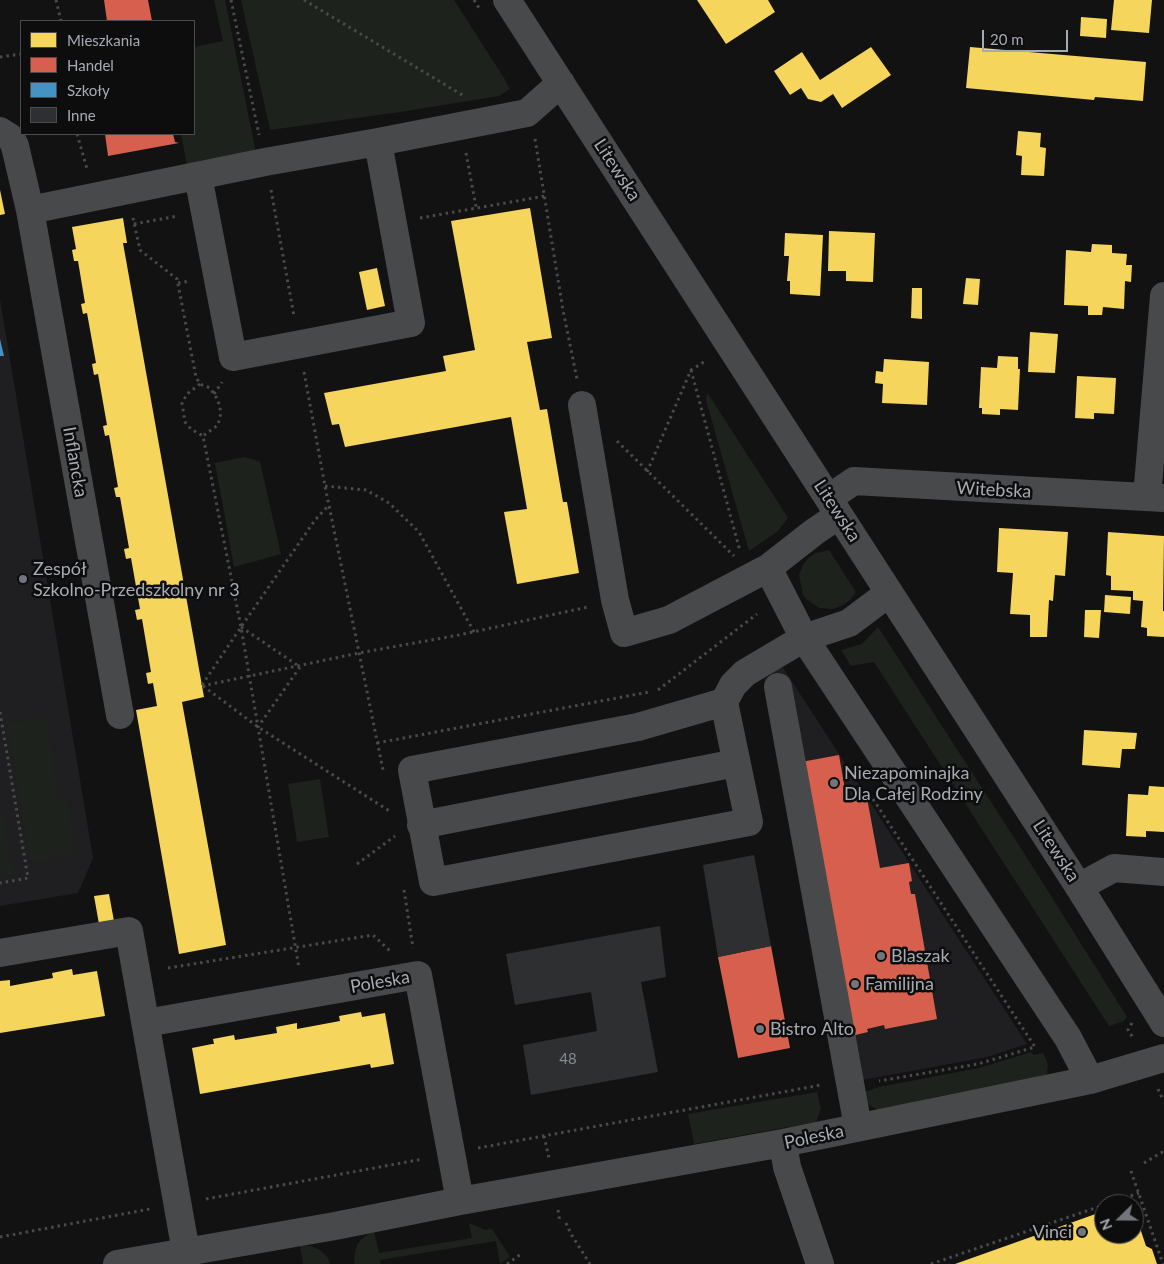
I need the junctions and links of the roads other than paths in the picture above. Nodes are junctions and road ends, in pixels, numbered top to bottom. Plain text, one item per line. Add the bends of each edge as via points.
1 (507, 0) edge
2 (561, 83) junction
3 (0, 131) edge
4 (378, 142) junction
5 (198, 176) junction
6 (30, 210) junction
7 (1164, 296) edge
8 (582, 405) road end
9 (1156, 497) edge
10 (834, 506) junction
11 (768, 568) junction
12 (889, 593) junction
13 (804, 638) junction
14 (778, 687) dead end
15 (724, 702) junction
16 (120, 715) dead end
17 (736, 763) junction
18 (421, 825) junction
19 (1164, 872) edge
20 (1079, 887) junction
21 (0, 953) edge
22 (1164, 1023) edge
23 (146, 1024) junction
24 (1164, 1058) edge
25 (1090, 1080) junction
26 (858, 1127) junction
27 (783, 1143) junction
28 (460, 1201) junction
29 (186, 1252) junction
30 (117, 1264) edge
31 (820, 1264) edge

1 - 2 street, Litewska
2 - 4 street via 527,113
2 - 10 street, Litewska
3 - 6 street, Inflancka via 15,146
4 - 5 street
4 - 5 street via 411,324 233,357
5 - 6 street
6 - 16 street, Inflancka
7 - 9 street
8 - 11 street, Witebska via 615,600 624,633 669,620 740,573
9 - 10 street, Witebska via 854,481
10 - 11 street, Witebska via 814,532
10 - 12 street, Litewska
11 - 13 street
12 - 13 street via 849,623
12 - 20 street, Litewska
13 - 15 street via 745,673 733,685
13 - 25 street via 1068,1038
14 - 26 street
15 - 17 street
15 - 18 street via 638,727 412,770
17 - 18 street
17 - 18 street via 748,822 739,824 433,882
19 - 20 street via 1114,868
20 - 22 street, Litewska
21 - 23 street via 129,931
23 - 28 street, Poleska via 418,975
23 - 29 street
24 - 25 street, Poleska
25 - 26 street, Poleska
26 - 27 street, Poleska
27 - 28 street, Poleska
27 - 31 street
28 - 29 street, Poleska
29 - 30 street, Poleska

